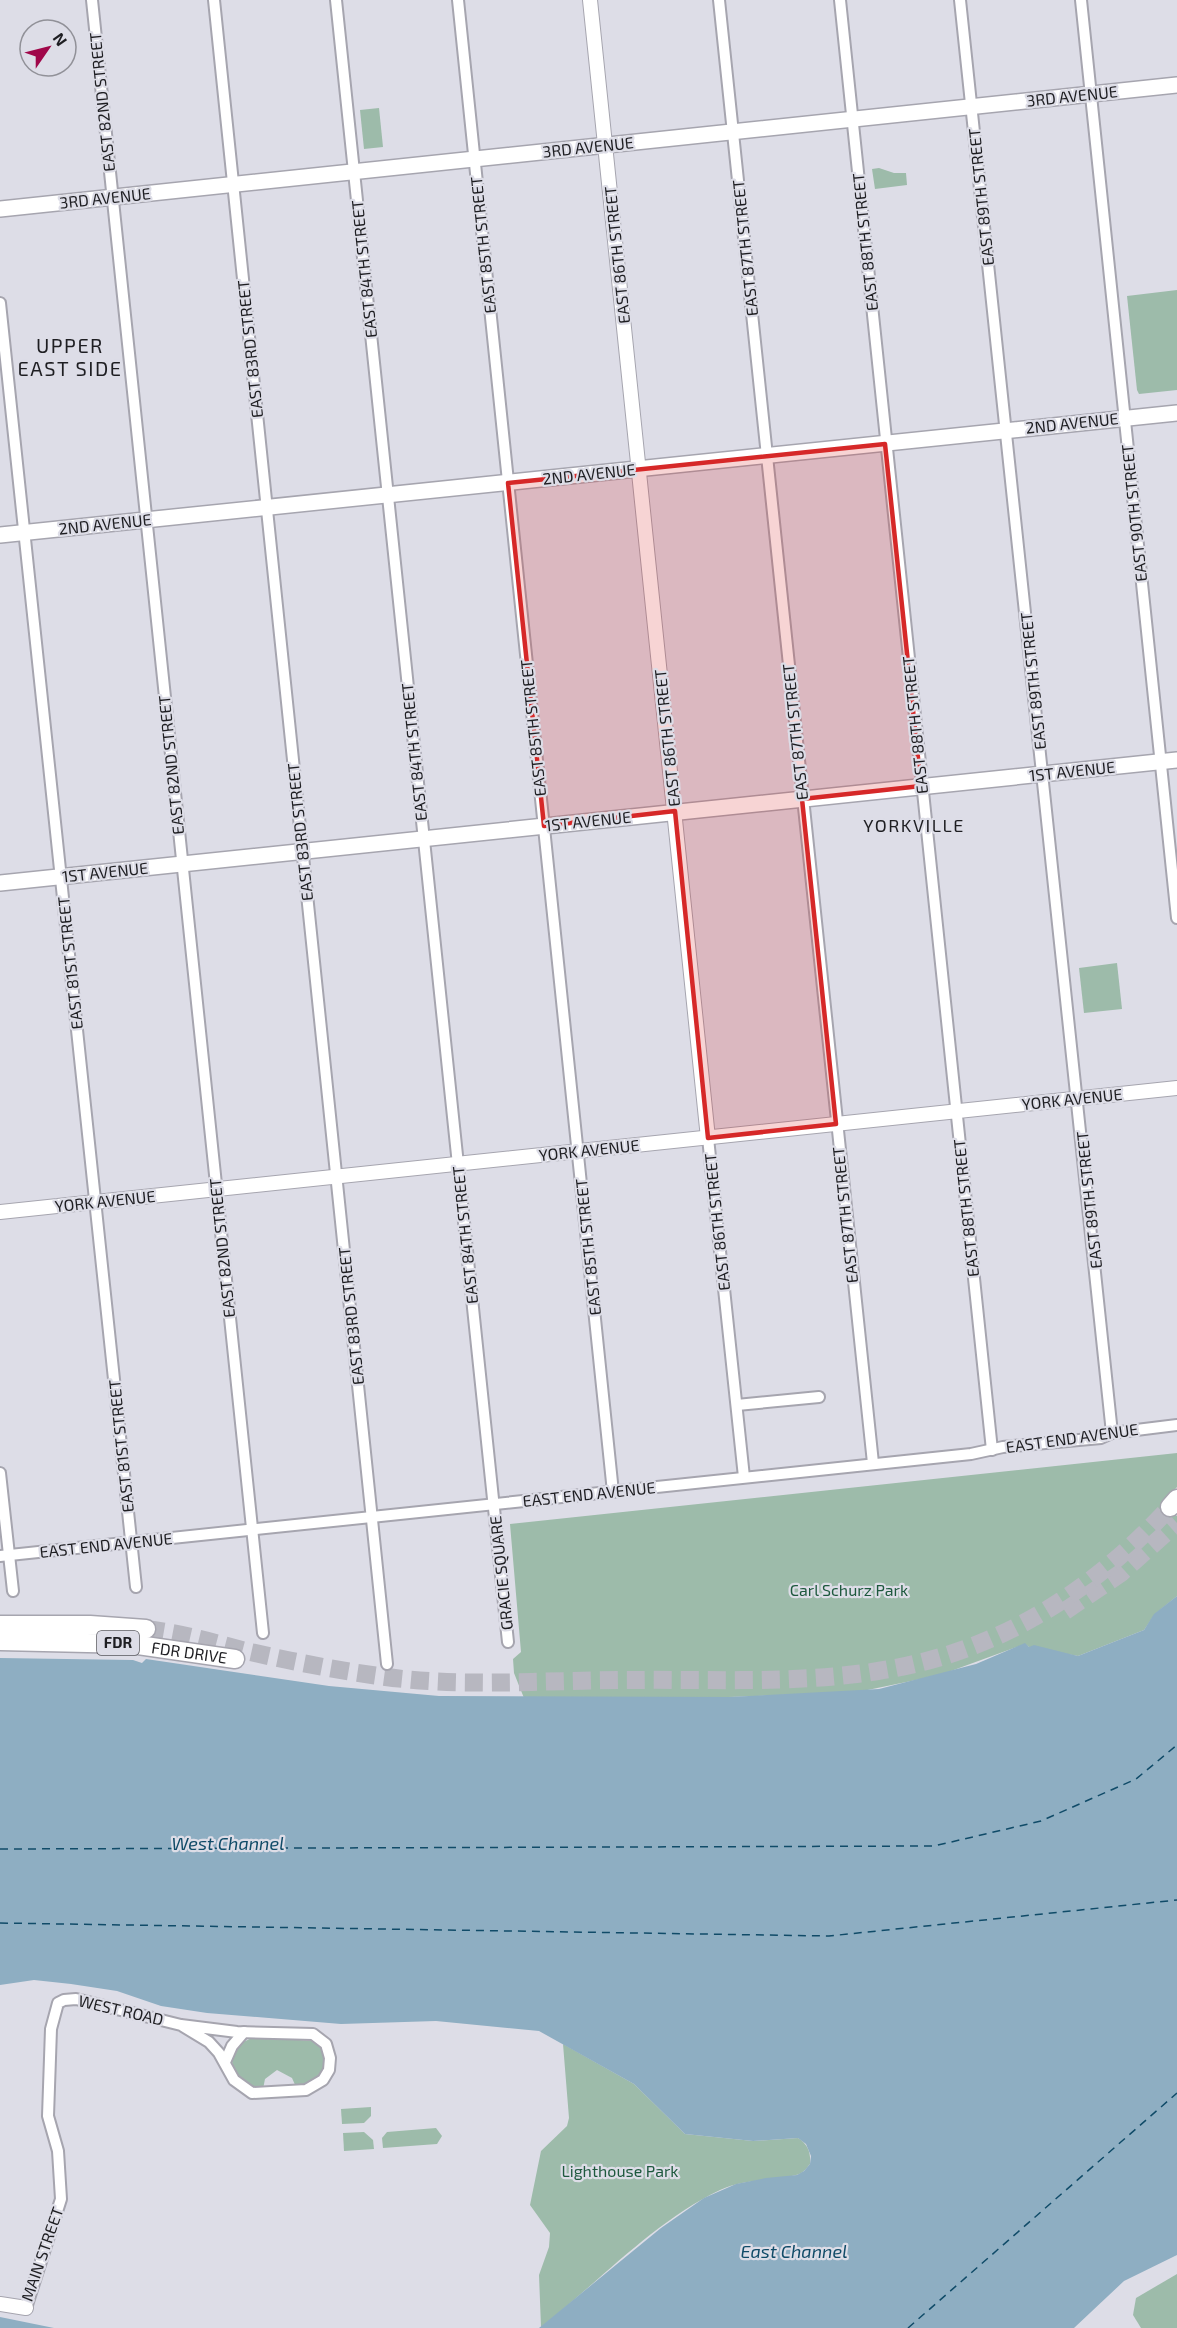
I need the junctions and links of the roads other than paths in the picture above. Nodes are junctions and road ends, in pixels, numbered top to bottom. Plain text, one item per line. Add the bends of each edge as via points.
1 (92, 0) edge
2 (214, 0) edge
3 (336, 0) edge
4 (458, 0) edge
5 (590, 0) edge
6 (719, 0) edge
7 (840, 0) edge
8 (960, 0) edge
9 (1080, 0) edge
10 (1177, 85) edge
11 (1090, 94) junction
12 (971, 107) junction
13 (853, 119) junction
14 (732, 132) junction
15 (605, 145) junction
16 (475, 159) junction
17 (354, 172) junction
18 (232, 184) junction
19 (112, 197) junction
20 (0, 209) edge
21 (0, 303) edge
22 (1177, 413) edge
23 (1124, 418) junction
24 (1005, 430) junction
25 (885, 444) junction
26 (766, 456) junction
27 (639, 469) junction
28 (508, 483) junction
29 (387, 495) junction
30 (266, 509) junction
31 (146, 520) junction
32 (26, 532) junction
33 (0, 535) edge
34 (1177, 760) edge
35 (1161, 762) junction
36 (1043, 774) junction
37 (921, 786) junction
38 (802, 799) junction
39 (675, 812) junction
40 (544, 826) junction
41 (423, 839) junction
42 (302, 851) junction
43 (182, 864) junction
44 (61, 876) junction
45 (0, 883) edge
46 (1177, 918) edge
47 (1177, 1088) edge
48 (1078, 1098) junction
49 (955, 1112) junction
50 (836, 1124) junction
51 (708, 1138) junction
52 (578, 1151) junction
53 (458, 1164) junction
54 (336, 1176) junction
55 (216, 1189) junction
56 (95, 1202) junction
57 (0, 1212) edge
58 (819, 1397) dead end
59 (737, 1405) junction
60 (1177, 1425) edge
61 (1112, 1433) junction
62 (992, 1450) junction
63 (873, 1463) junction
64 (0, 1473) edge
65 (744, 1477) junction
66 (613, 1492) junction
67 (494, 1504) junction
68 (372, 1517) junction
69 (252, 1530) junction
70 (131, 1542) junction
71 (4, 1556) edge
72 (136, 1587) dead end
73 (13, 1591) dead end
74 (0, 1625) edge
75 (146, 1629) tunnel mouth
76 (263, 1633) dead end
77 (0, 1641) edge
78 (508, 1642) dead end
79 (235, 1659) dead end
80 (387, 1664) dead end
81 (61, 2001) joint
82 (181, 2025) junction
83 (244, 2032) junction
84 (225, 2062) junction
85 (0, 2304) edge
86 (26, 2307) joint

1 - 19 street, EAST 82ND STREET
2 - 18 street, EAST 83RD STREET
3 - 17 street, EAST 84TH STREET
4 - 16 street, EAST 85TH STREET
5 - 15 main road, EAST 86TH STREET
6 - 14 street, EAST 87TH STREET
7 - 13 street, EAST 88TH STREET
8 - 12 street, EAST 89TH STREET
9 - 11 street, EAST 90TH STREET
10 - 11 main road, 3RD AVENUE
11 - 12 main road, 3RD AVENUE
11 - 23 street, EAST 90TH STREET
12 - 13 main road, 3RD AVENUE
12 - 24 street, EAST 89TH STREET
13 - 14 main road, 3RD AVENUE
13 - 25 street, EAST 88TH STREET
14 - 15 main road, 3RD AVENUE
14 - 26 street, EAST 87TH STREET
15 - 16 main road, 3RD AVENUE
15 - 27 main road, EAST 86TH STREET
16 - 17 main road, 3RD AVENUE
16 - 28 street, EAST 85TH STREET
17 - 18 main road, 3RD AVENUE
17 - 29 street, EAST 84TH STREET
18 - 19 main road, 3RD AVENUE
18 - 30 street, EAST 83RD STREET
19 - 20 main road, 3RD AVENUE
19 - 31 street, EAST 82ND STREET
21 - 32 street, EAST 81ST STREET
22 - 23 main road, 2ND AVENUE
23 - 24 main road, 2ND AVENUE
23 - 35 street, EAST 90TH STREET
24 - 25 main road, 2ND AVENUE
24 - 36 street, EAST 89TH STREET
25 - 26 main road, 2ND AVENUE
25 - 37 street, EAST 88TH STREET
26 - 27 main road, 2ND AVENUE
26 - 38 street, EAST 87TH STREET
27 - 28 main road, 2ND AVENUE
27 - 39 main road, EAST 86TH STREET
28 - 29 main road, 2ND AVENUE
28 - 40 street, EAST 85TH STREET
29 - 30 main road, 2ND AVENUE
29 - 41 street, EAST 84TH STREET
30 - 31 main road, 2ND AVENUE
30 - 42 street, EAST 83RD STREET
31 - 32 main road, 2ND AVENUE
31 - 43 street, EAST 82ND STREET
32 - 33 main road, 2ND AVENUE
32 - 44 street, EAST 81ST STREET
34 - 35 main road, 1ST AVENUE
35 - 36 main road, 1ST AVENUE
35 - 46 street, EAST 90TH STREET
36 - 37 main road, 1ST AVENUE
36 - 48 street, EAST 89TH STREET
37 - 38 main road, 1ST AVENUE
37 - 49 street, EAST 88TH STREET
38 - 39 main road, 1ST AVENUE
38 - 50 street, EAST 87TH STREET
39 - 40 main road, 1ST AVENUE
39 - 51 main road, EAST 86TH STREET
40 - 41 main road, 1ST AVENUE
40 - 52 street, EAST 85TH STREET
41 - 42 main road, 1ST AVENUE
41 - 53 street, EAST 84TH STREET
42 - 43 main road, 1ST AVENUE
42 - 54 street, EAST 83RD STREET
43 - 44 main road, 1ST AVENUE
43 - 55 street, EAST 82ND STREET
44 - 45 main road, 1ST AVENUE
44 - 56 street, EAST 81ST STREET
47 - 48 main road, YORK AVENUE
48 - 49 main road, YORK AVENUE
48 - 61 street, EAST 89TH STREET
49 - 50 main road, YORK AVENUE
49 - 62 street, EAST 88TH STREET
50 - 51 main road, YORK AVENUE
50 - 63 street, EAST 87TH STREET
51 - 52 main road, YORK AVENUE
51 - 59 street, EAST 86TH STREET
52 - 53 main road, YORK AVENUE
52 - 66 street, EAST 85TH STREET
53 - 54 main road, YORK AVENUE
53 - 67 street, EAST 84TH STREET
54 - 55 main road, YORK AVENUE
54 - 68 street, EAST 83RD STREET
55 - 56 main road, YORK AVENUE
55 - 69 street, EAST 82ND STREET
56 - 57 main road, YORK AVENUE
56 - 70 street, EAST 81ST STREET
58 - 59 street
59 - 65 street, EAST 86TH STREET
60 - 61 street, EAST END AVENUE
61 - 62 street, EAST END AVENUE via 1101,1438
62 - 63 street, EAST END AVENUE
63 - 65 street, EAST END AVENUE
64 - 71 street
65 - 66 street, EAST END AVENUE
66 - 67 street, EAST END AVENUE
67 - 68 street, EAST END AVENUE
67 - 78 street, GRACIE SQUARE
68 - 69 street, EAST END AVENUE
68 - 80 street, EAST 83RD STREET
69 - 70 street, EAST END AVENUE
69 - 76 street, EAST 82ND STREET
70 - 71 street, EAST END AVENUE
70 - 72 street, EAST 81ST STREET
71 - 73 street
74 - 75 highway, FDR DRIVE / FDR
77 - 79 highway, FDR DRIVE / FDR via 120,1643
81 - 82 street, WEST ROAD via 76,1999
81 - 86 street, MAIN STREET via 56,2006 51,2029 48,2111 58,2151 61,2199
82 - 83 street, WEST ROAD
82 - 84 street, WEST ROAD via 204,2037
83 - 84 street
83 - 84 street, WEST ROAD via 317,2035 329,2051 329,2070 323,2080 309,2089 261,2094 240,2086
85 - 86 main road, MAIN STREET

